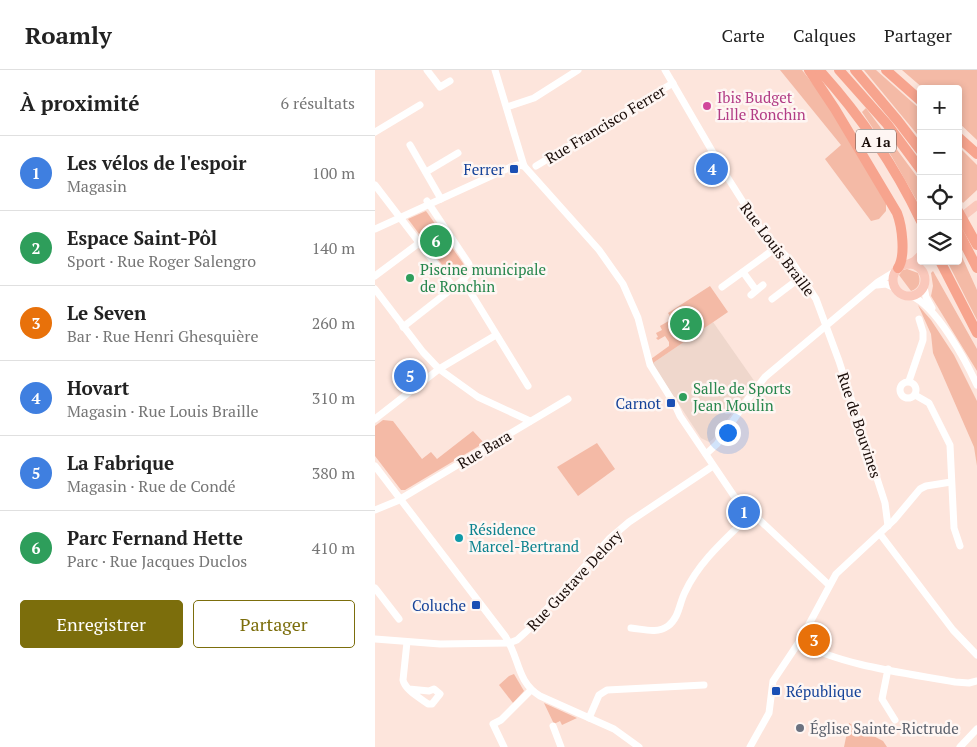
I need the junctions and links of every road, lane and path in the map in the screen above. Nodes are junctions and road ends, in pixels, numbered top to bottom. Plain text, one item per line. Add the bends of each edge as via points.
1 (427, 70) edge
2 (495, 70) edge
3 (577, 70) edge
4 (665, 70) edge
5 (809, 70) edge
6 (819, 70) edge
7 (839, 70) edge
8 (855, 70) edge
9 (886, 70) edge
10 (450, 81) dead end
11 (673, 82) junction
12 (917, 97) edge
13 (420, 105) dead end
14 (507, 107) junction
15 (375, 132) edge
16 (962, 141) edge
17 (410, 146) dead end
18 (917, 146) edge
19 (457, 153) dead end
20 (977, 154) edge
21 (522, 163) junction
22 (917, 165) edge
23 (536, 166) junction
24 (426, 172) junction
25 (375, 185) edge
26 (543, 186) junction
27 (441, 197) junction
28 (428, 203) junction
29 (977, 205) edge
30 (399, 216) junction
31 (962, 217) edge
32 (920, 220) edge
33 (375, 226) edge
34 (375, 230) edge
35 (962, 231) edge
36 (419, 242) junction
37 (977, 245) edge
38 (777, 247) junction
39 (917, 259) edge
40 (909, 264) junction
41 (924, 265) edge
42 (942, 265) edge
43 (977, 268) edge
44 (897, 270) junction
45 (743, 272) junction
46 (924, 272) junction
47 (375, 276) edge
48 (801, 277) junction
49 (466, 278) junction
50 (763, 285) dead end
51 (722, 287) dead end
52 (924, 287) junction
53 (454, 288) junction
54 (872, 288) junction
55 (895, 288) junction
56 (375, 290) edge
57 (911, 296) junction
58 (772, 298) dead end
59 (919, 318) dead end
60 (827, 325) junction
61 (403, 326) junction
62 (944, 328) junction
63 (977, 333) edge
64 (497, 335) junction
65 (439, 369) junction
66 (909, 381) junction
67 (977, 385) edge
68 (528, 386) dead end
69 (915, 395) junction
70 (568, 399) dead end
71 (375, 419) edge
72 (530, 421) junction
73 (705, 454) junction
74 (375, 466) edge
75 (713, 466) junction
76 (951, 482) junction
77 (400, 499) junction
78 (375, 510) edge
79 (752, 513) junction
80 (888, 526) junction
81 (880, 534) junction
82 (961, 546) dead end
83 (829, 585) junction
84 (375, 588) edge
85 (399, 619) dead end
86 (631, 628) dead end
87 (375, 639) edge
88 (407, 642) junction
89 (509, 642) junction
90 (799, 642) junction
91 (977, 655) edge
92 (888, 669) junction
93 (977, 681) edge
94 (704, 685) dead end
95 (409, 689) dead end
96 (531, 690) junction
97 (589, 718) junction
98 (895, 720) dead end
99 (553, 726) dead end
100 (977, 729) edge
101 (504, 747) edge
102 (561, 747) edge
103 (639, 747) edge
104 (750, 747) edge
105 (960, 747) edge

1 - 10 street via 439,87
2 - 14 street
3 - 14 street via 535,97
4 - 11 street, Rue Louis Braille
5 - 44 highway via 897,213 903,254
6 - 32 highway, A 1a via 881,149
7 - 22 highway via 887,124
8 - 18 highway
9 - 12 highway
11 - 23 street, Rue Francisco Ferrer
11 - 38 street, Rue Louis Braille via 743,203
13 - 15 street
14 - 21 street
16 - 20 highway
17 - 24 street
19 - 24 street
21 - 23 street
21 - 26 street
21 - 27 street via 515,161
23 - 26 street via 534,173
24 - 27 street
25 - 30 street
26 - 73 street via 599,250 623,284 638,318 650,365
27 - 28 street
28 - 30 street
28 - 49 street via 469,264
29 - 31 main road
30 - 33 street
30 - 34 street
30 - 36 street
35 - 37 highway
35 - 43 highway
36 - 47 street
36 - 53 street
38 - 45 street
38 - 48 street, Rue Louis Braille
39 - 40 main road
40 - 44 main road
40 - 46 main road
41 - 46 main road
42 - 63 highway
44 - 54 street
44 - 55 main road via 893,280
45 - 50 street via 754,293
45 - 51 street
46 - 52 main road
48 - 58 street
48 - 60 street, Rue Louis Braille
49 - 53 street
49 - 64 street
52 - 57 main road
52 - 62 street via 926,298
53 - 61 street
54 - 55 street via 885,284
54 - 60 street
55 - 57 main road via 901,294
56 - 61 street
57 - 62 street via 922,302
59 - 66 street via 923,340
60 - 73 street via 765,377 717,444
60 - 80 street, Rue de Bouvines via 885,503
61 - 65 street
62 - 67 street
64 - 65 street
64 - 68 street
65 - 71 street
65 - 72 street via 478,397
66 - 69 street via 917,389
66 - 69 street via 901,385 901,394 909,398
69 - 76 street via 929,403 950,445
70 - 72 street, Rue Bara
72 - 77 street, Rue Bara
73 - 75 street
74 - 77 street
75 - 79 street via 734,496
75 - 89 street, Rue Gustave Delory via 622,527 528,630 517,640
76 - 80 street via 920,490
76 - 82 street via 955,528
77 - 78 street, Rue Bara
77 - 89 street
79 - 83 street
79 - 86 street via 699,568 673,621 660,630
80 - 81 street
81 - 83 street via 837,572
81 - 91 street via 953,630
83 - 90 street
84 - 85 street
87 - 88 street
88 - 89 street
88 - 95 street via 403,683
89 - 96 street via 522,677
90 - 92 street via 846,659
90 - 104 street via 773,681 770,709
92 - 93 street via 959,683
92 - 98 street via 882,699
94 - 97 street via 607,690 599,695
96 - 97 street
96 - 101 street via 493,724
97 - 103 street
99 - 102 street
100 - 105 street

